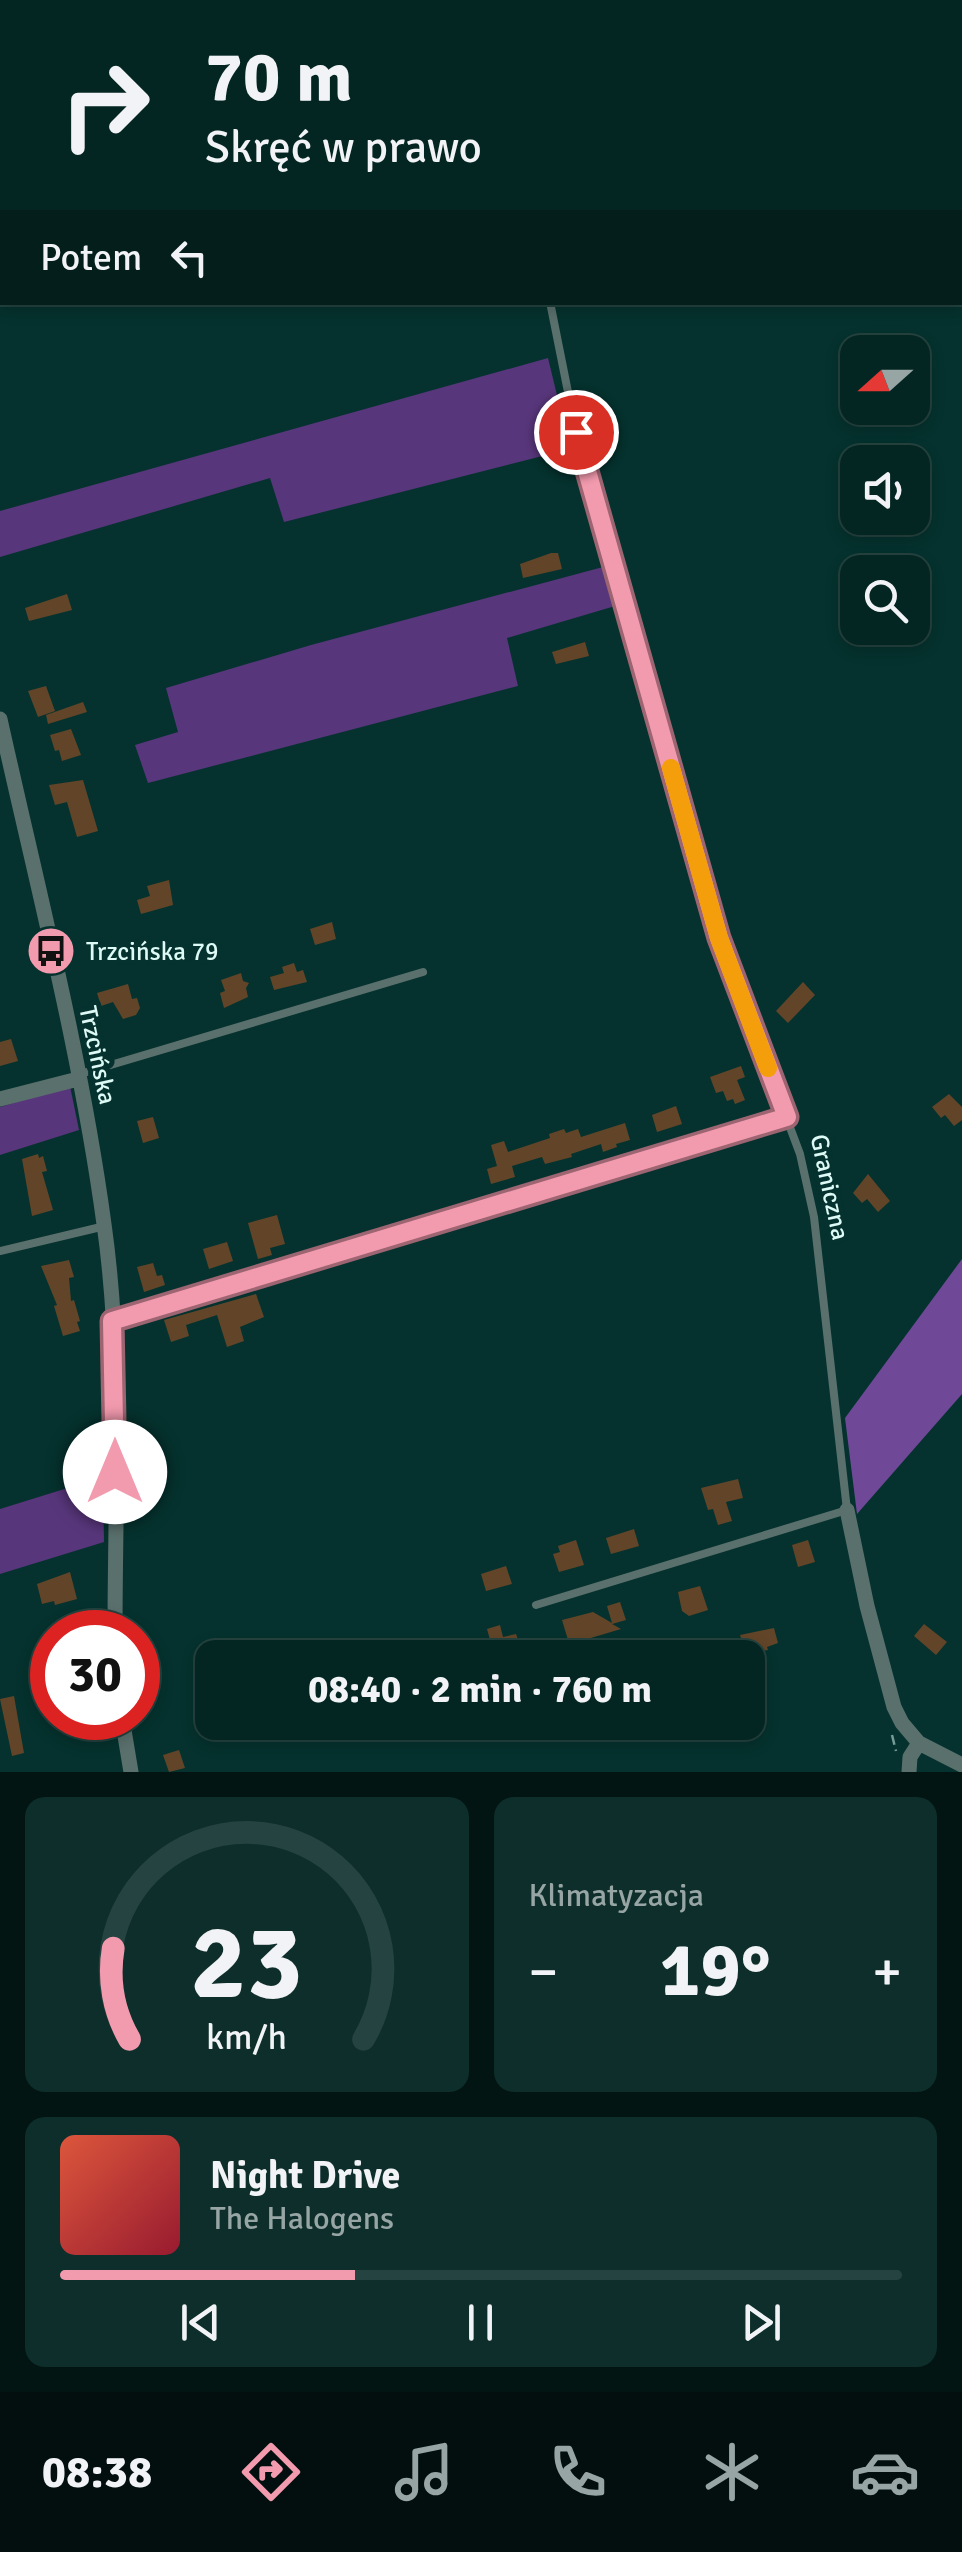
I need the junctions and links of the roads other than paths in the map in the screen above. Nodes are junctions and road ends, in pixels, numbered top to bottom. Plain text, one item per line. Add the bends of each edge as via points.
1 (551, 305) edge
2 (0, 719) edge
3 (7, 786) edge
4 (423, 972) dead end
5 (77, 1077) junction
6 (0, 1099) edge
7 (787, 1117) junction
8 (104, 1226) junction
9 (0, 1250) edge
10 (112, 1321) junction
11 (846, 1510) junction
12 (536, 1605) dead end
13 (115, 1610) edge
14 (126, 1740) edge
15 (919, 1743) junction
16 (962, 1765) edge
17 (132, 1772) edge
18 (909, 1772) edge

1 - 7 lane, Graniczna via 580,448 719,938
2 - 3 street, Trzcińska
3 - 5 street, Trzcińska
4 - 5 lane
5 - 6 street
5 - 8 street, Trzcińska
7 - 10 lane
7 - 11 lane, Graniczna via 814,1217
8 - 9 lane
8 - 10 street, Trzcińska
10 - 13 street, Trzcińska
11 - 12 lane
11 - 15 street, Graniczna via 887,1684
14 - 17 street
15 - 16 street
15 - 18 street

